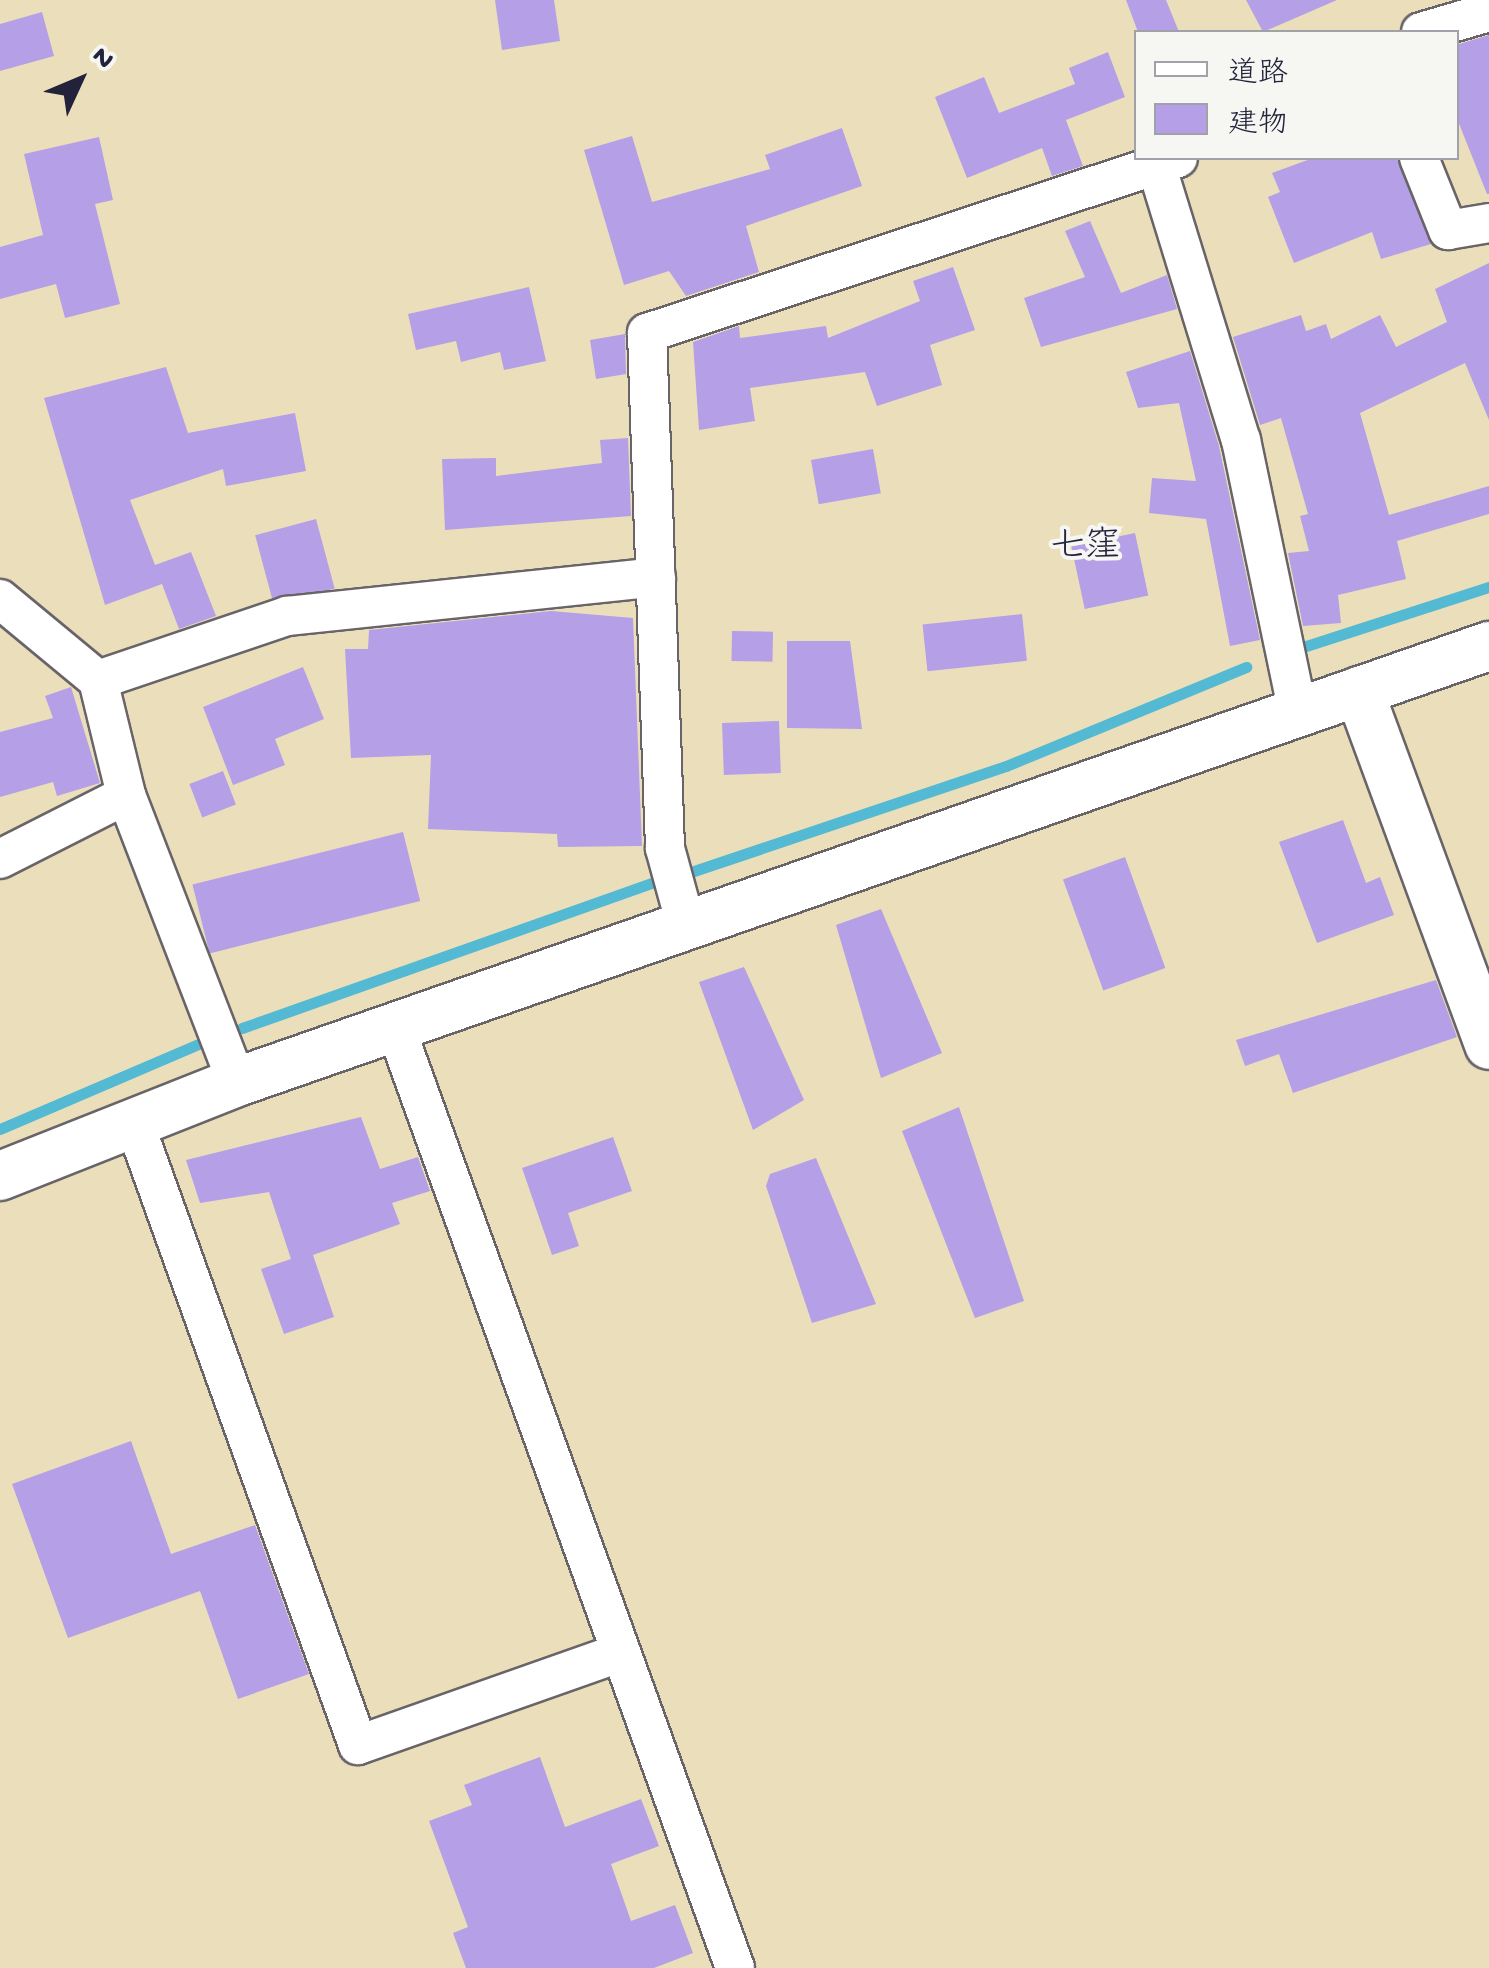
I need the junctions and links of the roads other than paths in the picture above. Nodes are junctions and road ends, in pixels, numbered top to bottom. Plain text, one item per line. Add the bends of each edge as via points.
1 (1470, 10) edge
2 (1425, 30) edge
3 (1420, 160) edge
4 (1168, 164) edge
5 (1489, 223) edge
6 (656, 577) junction
7 (0, 599) edge
8 (1489, 646) edge
9 (98, 680) junction
10 (1359, 691) junction
11 (1297, 708) junction
12 (126, 794) junction
13 (0, 858) edge
14 (686, 926) junction
15 (394, 1026) junction
16 (1489, 1045) edge
17 (236, 1082) junction
18 (134, 1122) junction
19 (0, 1176) edge
20 (616, 1654) junction
21 (735, 1968) edge

1 - 2 street
3 - 5 street via 1448,230
4 - 6 street via 647,333
4 - 11 street via 1242,440
6 - 9 street via 287,616
6 - 14 street via 665,848
7 - 9 street
8 - 10 street
9 - 12 street
10 - 11 street
10 - 16 street
11 - 14 street
12 - 13 street
12 - 17 street
14 - 15 street
15 - 17 street
15 - 20 street
17 - 18 street
18 - 19 street
18 - 20 street via 358,1745
20 - 21 street

